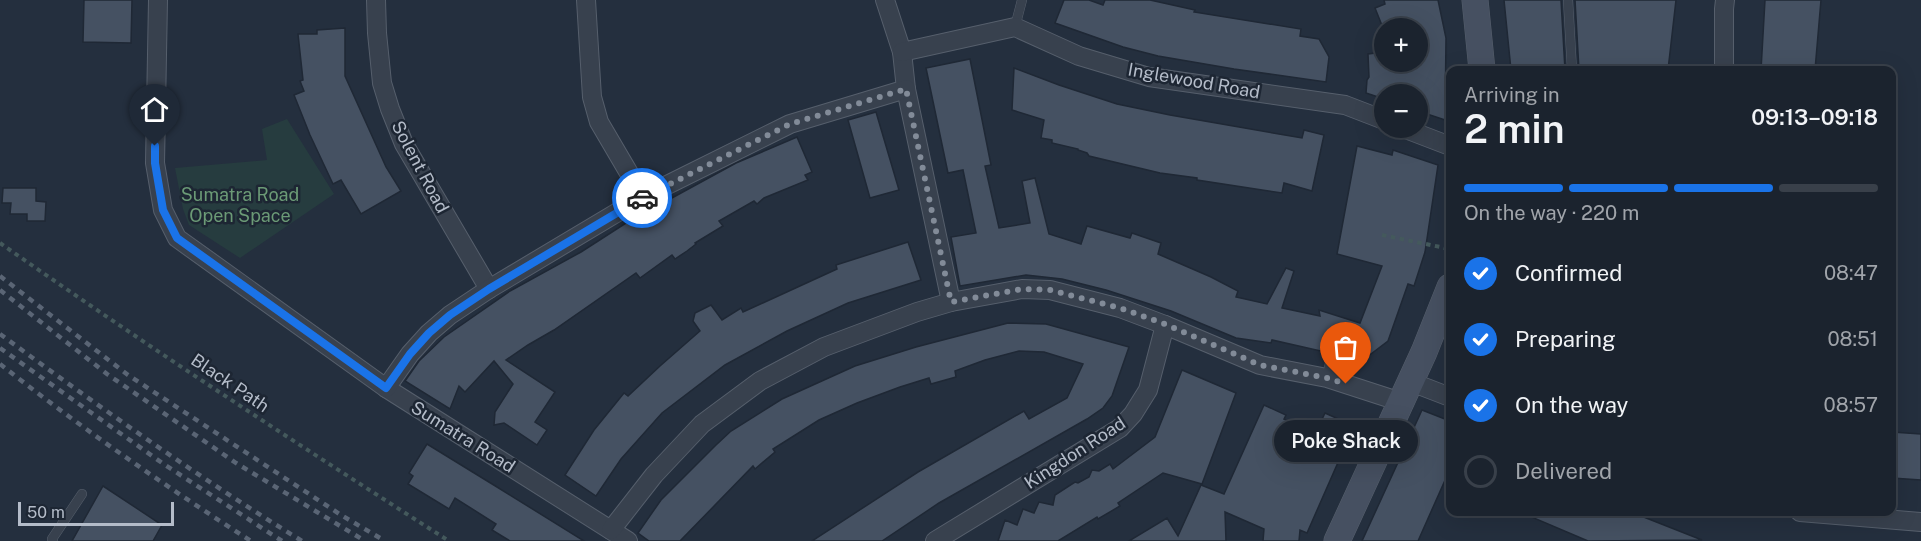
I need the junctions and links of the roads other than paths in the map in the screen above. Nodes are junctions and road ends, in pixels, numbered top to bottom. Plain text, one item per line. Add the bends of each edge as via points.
1 (158, 0) edge
2 (376, 0) edge
3 (586, 0) edge
4 (885, 0) edge
5 (1022, 0) edge
6 (1475, 0) edge
7 (1568, 0) edge
8 (1725, 0) edge
9 (1014, 27) junction
10 (902, 52) junction
11 (1482, 66) edge
12 (1572, 66) edge
13 (1724, 66) edge
14 (906, 89) junction
15 (1374, 116) edge
16 (1428, 138) edge
17 (1446, 144) edge
18 (643, 197) junction
19 (489, 289) junction
20 (1446, 297) edge
21 (951, 302) junction
22 (1165, 324) junction
23 (1332, 353) dead end
24 (1327, 378) junction
25 (386, 388) junction
26 (1406, 392) junction
27 (1446, 397) edge
28 (82, 494) dead end
29 (1848, 516) edge
30 (1921, 522) edge
31 (611, 530) junction
32 (53, 541) edge
33 (628, 541) edge
34 (935, 541) edge
35 (1337, 541) edge

1 - 25 street, Sumatra Road via 155,163 163,210 177,238
2 - 19 street, Solent Road via 382,83 397,127
3 - 18 street via 592,97 599,122
4 - 10 street
5 - 9 lane
6 - 11 main road
7 - 12 lane
8 - 13 street
9 - 10 street
9 - 15 street, Inglewood Road via 1079,56 1149,77 1345,105
10 - 14 street
14 - 18 street via 790,124
14 - 21 street
16 - 17 street
18 - 19 street
19 - 25 street via 429,333
20 - 26 main road
21 - 22 street via 1022,289 1050,290
21 - 31 street via 824,347 760,381 702,424 654,475
22 - 24 street via 1260,365
22 - 34 street, Kingdon Road via 1148,390 1120,428
23 - 24 lane
24 - 26 street
25 - 31 street, Sumatra Road
26 - 27 street
26 - 35 main road
28 - 32 lane
29 - 30 street
31 - 33 street, Sumatra Road

